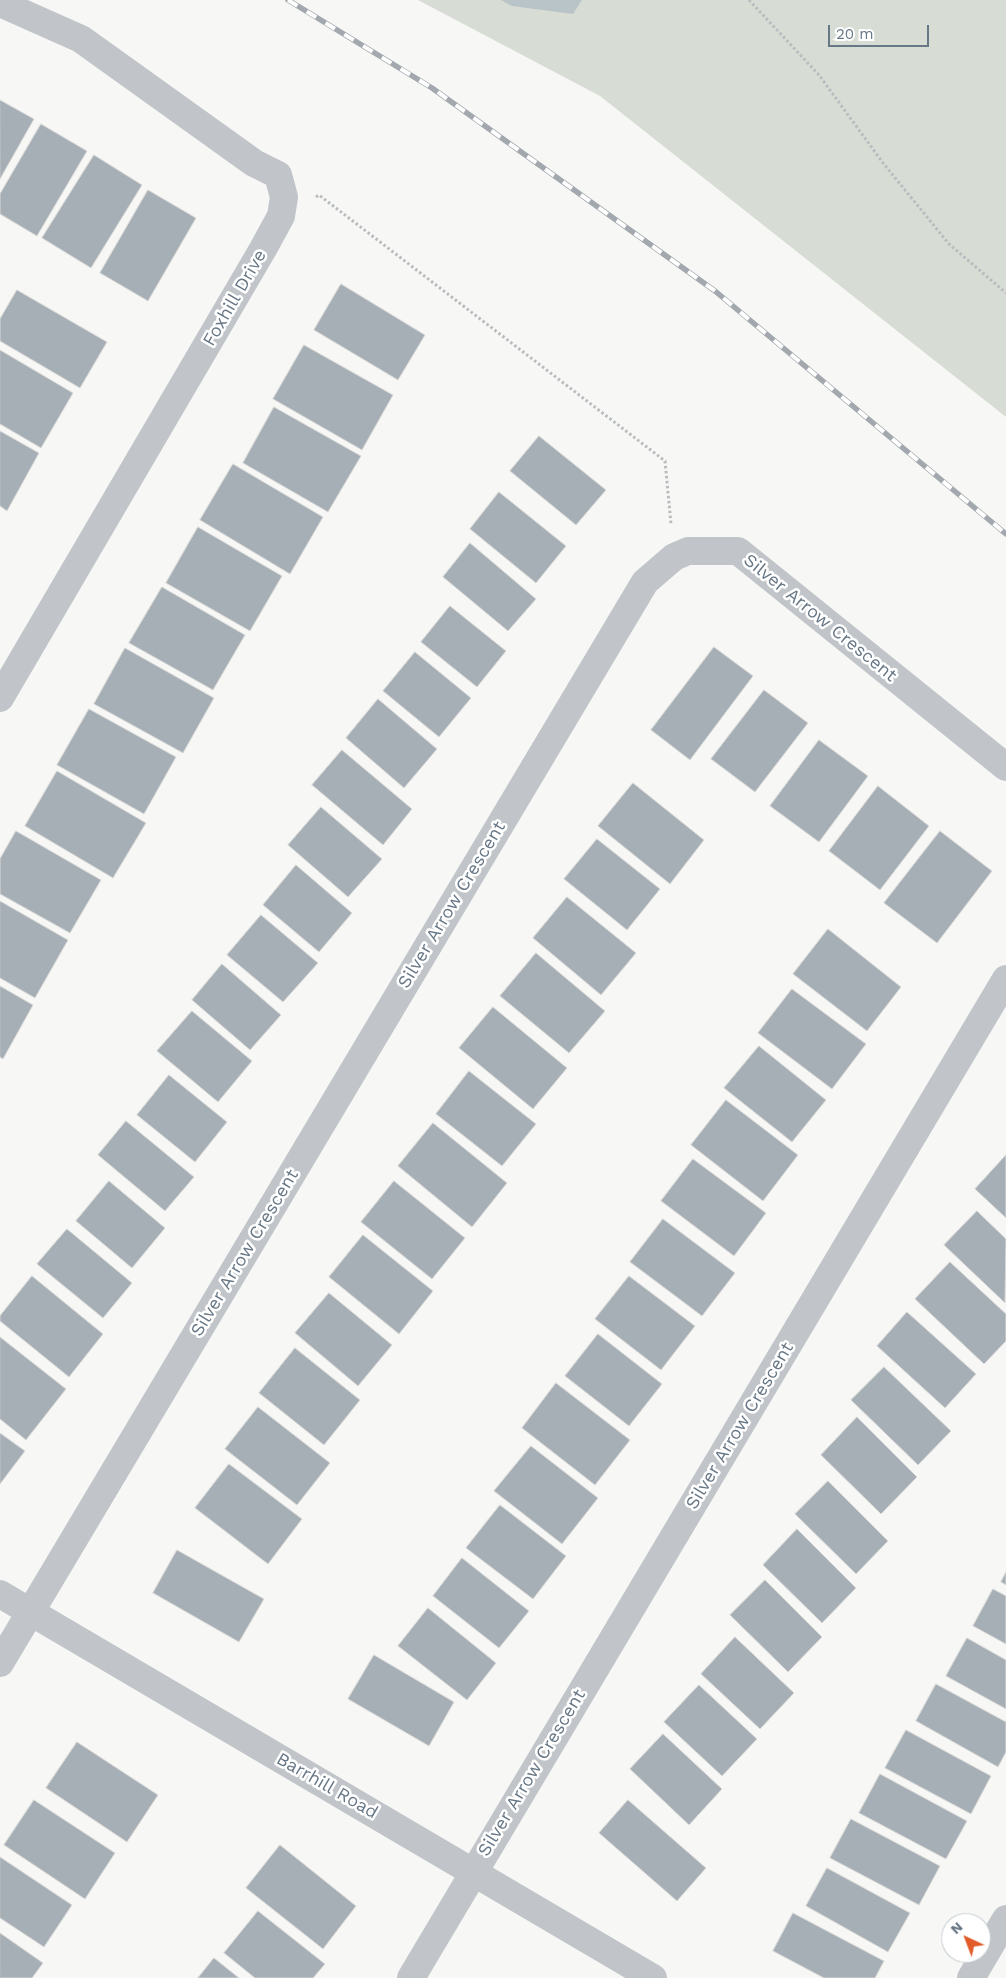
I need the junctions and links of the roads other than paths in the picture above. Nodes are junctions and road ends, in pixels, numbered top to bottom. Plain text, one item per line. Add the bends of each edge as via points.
1 (0, 3) edge
2 (0, 698) edge
3 (1006, 767) edge
4 (1006, 979) edge
5 (0, 1594) edge
6 (31, 1612) junction
7 (0, 1663) edge
8 (473, 1872) junction
9 (1006, 1918) edge
10 (410, 1978) edge
11 (653, 1978) edge
12 (971, 1978) edge

1 - 2 street, Foxhill Drive via 81,39 254,163 278,175 284,197 280,216 254,266
3 - 6 street, Silver Arrow Crescent via 738,552 688,551 674,557 645,582
4 - 8 street, Silver Arrow Crescent
5 - 6 street, Barrhill Road
6 - 7 street, Silver Arrow Crescent
6 - 8 street, Barrhill Road
8 - 10 street, Silver Arrow Crescent
8 - 11 street, Barrhill Road
9 - 12 street

